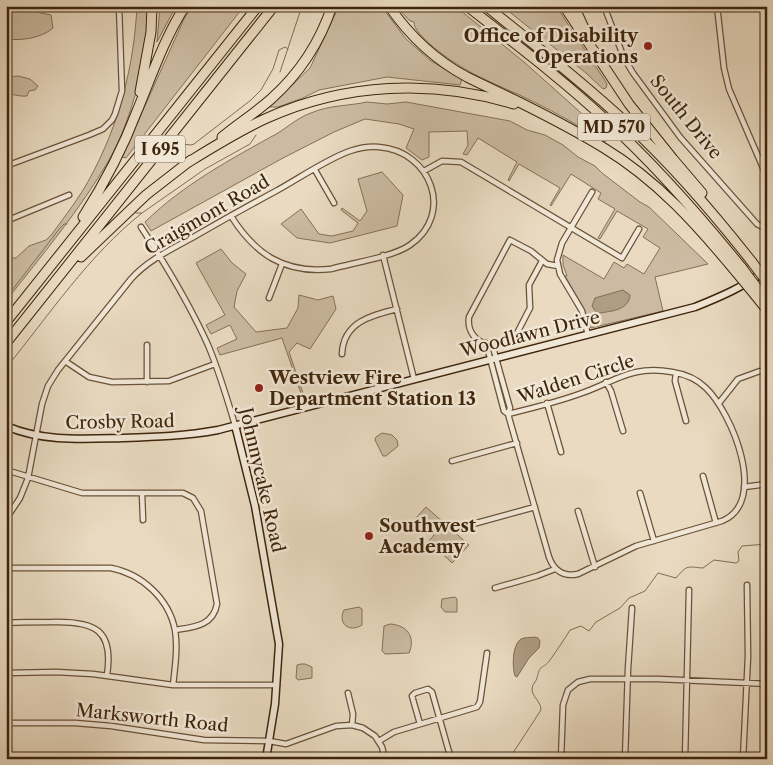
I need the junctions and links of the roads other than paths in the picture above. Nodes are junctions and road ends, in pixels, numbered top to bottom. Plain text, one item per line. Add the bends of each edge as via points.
1 (119, 6) edge
2 (152, 6) edge
3 (184, 6) edge
4 (258, 6) edge
5 (274, 6) edge
6 (332, 6) edge
7 (389, 6) edge
8 (467, 6) edge
9 (486, 6) edge
10 (564, 6) edge
11 (574, 6) edge
12 (604, 6) edge
13 (717, 6) edge
14 (618, 87) junction
15 (127, 134) junction
16 (582, 135) junction
17 (187, 163) junction
18 (6, 166) edge
19 (315, 170) junction
20 (424, 171) junction
21 (767, 177) edge
22 (592, 192) dead end
23 (69, 195) dead end
24 (334, 203) dead end
25 (231, 216) junction
26 (6, 222) edge
27 (141, 226) dead end
28 (571, 228) junction
29 (639, 229) dead end
30 (767, 229) edge
31 (160, 255) junction
32 (383, 256) junction
33 (56, 259) junction
34 (754, 260) junction
35 (542, 261) junction
36 (282, 264) junction
37 (558, 266) junction
38 (739, 270) junction
39 (767, 271) edge
40 (767, 282) edge
41 (47, 292) junction
42 (757, 293) junction
43 (268, 298) dead end
44 (767, 303) edge
45 (397, 309) junction
46 (767, 310) edge
47 (6, 322) edge
48 (588, 335) junction
49 (6, 343) edge
50 (489, 344) junction
51 (147, 345) dead end
52 (342, 354) dead end
53 (493, 359) junction
54 (65, 361) junction
55 (216, 364) junction
56 (760, 371) dead end
57 (676, 373) junction
58 (414, 379) junction
59 (147, 382) junction
60 (606, 382) junction
61 (719, 403) junction
62 (547, 404) junction
63 (508, 414) junction
64 (686, 421) dead end
65 (235, 425) junction
66 (6, 426) edge
67 (623, 431) dead end
68 (37, 436) junction
69 (516, 443) junction
70 (561, 452) dead end
71 (452, 461) dead end
72 (6, 470) edge
73 (702, 476) dead end
74 (28, 478) junction
75 (767, 484) edge
76 (744, 487) junction
77 (142, 493) junction
78 (640, 493) dead end
79 (535, 507) junction
80 (578, 511) dead end
81 (6, 519) edge
82 (143, 520) dead end
83 (716, 523) junction
84 (474, 524) dead end
85 (654, 541) junction
86 (595, 567) junction
87 (6, 568) edge
88 (555, 569) junction
89 (747, 585) dead end
90 (495, 588) dead end
91 (689, 590) dead end
92 (632, 608) dead end
93 (6, 623) edge
94 (175, 630) junction
95 (487, 653) dead end
96 (6, 673) edge
97 (107, 675) junction
98 (628, 680) junction
99 (687, 681) junction
100 (746, 683) junction
101 (767, 684) edge
102 (173, 685) junction
103 (277, 685) junction
104 (348, 694) dead end
105 (440, 718) junction
106 (6, 723) edge
107 (420, 724) junction
108 (352, 725) junction
109 (269, 741) junction
110 (379, 741) junction
111 (266, 759) edge
112 (384, 759) edge
113 (451, 759) edge
114 (561, 759) edge
115 (625, 759) edge
116 (685, 759) edge
117 (742, 759) edge

1 - 18 street via 122,91 118,109 108,125 89,136
2 - 15 highway via 145,70
3 - 15 highway via 166,38
4 - 33 highway, I 695
5 - 41 highway, I 695
6 - 17 highway via 317,42 284,85 260,108
7 - 16 highway via 415,38 449,66
8 - 38 highway, MD 570 via 563,82 624,137 682,196
9 - 34 highway, MD 570 via 633,129
10 - 14 highway
11 - 14 highway
12 - 30 street, South Drive via 628,65 672,126 757,224
13 - 21 street via 729,89
14 - 34 highway via 647,128
15 - 33 highway via 104,182
16 - 17 highway via 520,106 499,100 457,91 385,88 343,93 291,108 255,123
16 - 38 highway via 626,163 668,197
17 - 41 highway via 122,216
19 - 20 street, Craigmont Road via 349,151 378,147 406,154
19 - 24 street
19 - 25 street, Craigmont Road
20 - 28 street via 442,161 461,162
20 - 32 street, Craigmont Road via 433,192 434,208 426,228 404,249
22 - 28 street
23 - 26 street
25 - 31 street, Craigmont Road
25 - 36 street via 254,246
27 - 31 street, Johnnycake Road
28 - 29 street via 622,258
28 - 37 street via 559,250
31 - 54 street, Craigmont Road via 131,279
31 - 55 street, Johnnycake Road via 186,300
32 - 36 street via 321,270
32 - 45 street
33 - 47 highway, I 695
34 - 39 highway
34 - 40 highway, MD 570, bridge
35 - 37 street
35 - 50 street via 529,285 530,308 514,339
35 - 50 street via 510,240 469,317 472,334 477,340
36 - 43 street
37 - 48 street via 579,305
38 - 42 highway, MD 570, bridge
39 - 48 main road, Woodlawn Drive via 695,307
41 - 49 highway, I 695
42 - 44 highway, MD 570
42 - 46 highway
45 - 52 street via 359,322 346,338
45 - 58 street
48 - 53 main road, Woodlawn Drive
50 - 53 street
51 - 59 street
53 - 58 main road, Woodlawn Drive
53 - 63 street via 510,408
54 - 59 street via 97,380
54 - 68 street, Craigmont Road via 45,394
55 - 59 street via 175,379
55 - 65 street, Johnnycake Road
56 - 61 street via 738,379
57 - 60 street, Walden Circle via 639,371
57 - 61 street, Walden Circle via 700,382
57 - 64 street via 675,381
58 - 65 main road, Woodlawn Drive
60 - 62 street, Walden Circle
60 - 67 street
61 - 76 street, Walden Circle via 739,448
62 - 63 street, Walden Circle
62 - 70 street
63 - 69 street
65 - 68 main road, Crosby Road via 178,436
65 - 103 main road, Johnnycake Road via 251,486 278,630
66 - 68 main road, Crosby Road
68 - 74 street, Craigmont Road
69 - 71 street
69 - 79 street
72 - 74 street
73 - 83 street
74 - 77 street via 82,493
74 - 81 street, Craigmont Road
75 - 76 street
76 - 83 street, Walden Circle via 737,511
77 - 82 street
77 - 94 street via 183,493 193,498 200,511 216,609 203,624
78 - 85 street
79 - 84 street
79 - 88 street
80 - 86 street
83 - 85 street, Walden Circle
85 - 86 street, Walden Circle via 626,550
86 - 88 street, Walden Circle via 572,575
87 - 94 street via 98,567 127,572 158,596
88 - 90 street
89 - 100 street
91 - 99 street
92 - 98 street
93 - 97 street via 73,621 91,626 107,644 110,656
94 - 102 street
95 - 105 street via 479,705
96 - 97 street
97 - 102 street
98 - 99 street
98 - 114 street via 583,680 568,690 562,714
98 - 115 street
99 - 100 street
99 - 116 street
100 - 101 street
100 - 117 street
102 - 103 street
103 - 109 main road, Johnnycake Road
104 - 108 street
105 - 107 street
105 - 107 street via 432,692 426,690 412,696
105 - 113 street
106 - 109 street, Marksworth Road via 75,723 204,740
107 - 110 street via 394,732
108 - 109 street, Marksworth Road via 336,726 286,744
108 - 110 street via 368,730
109 - 111 main road, Johnnycake Road
110 - 112 street

